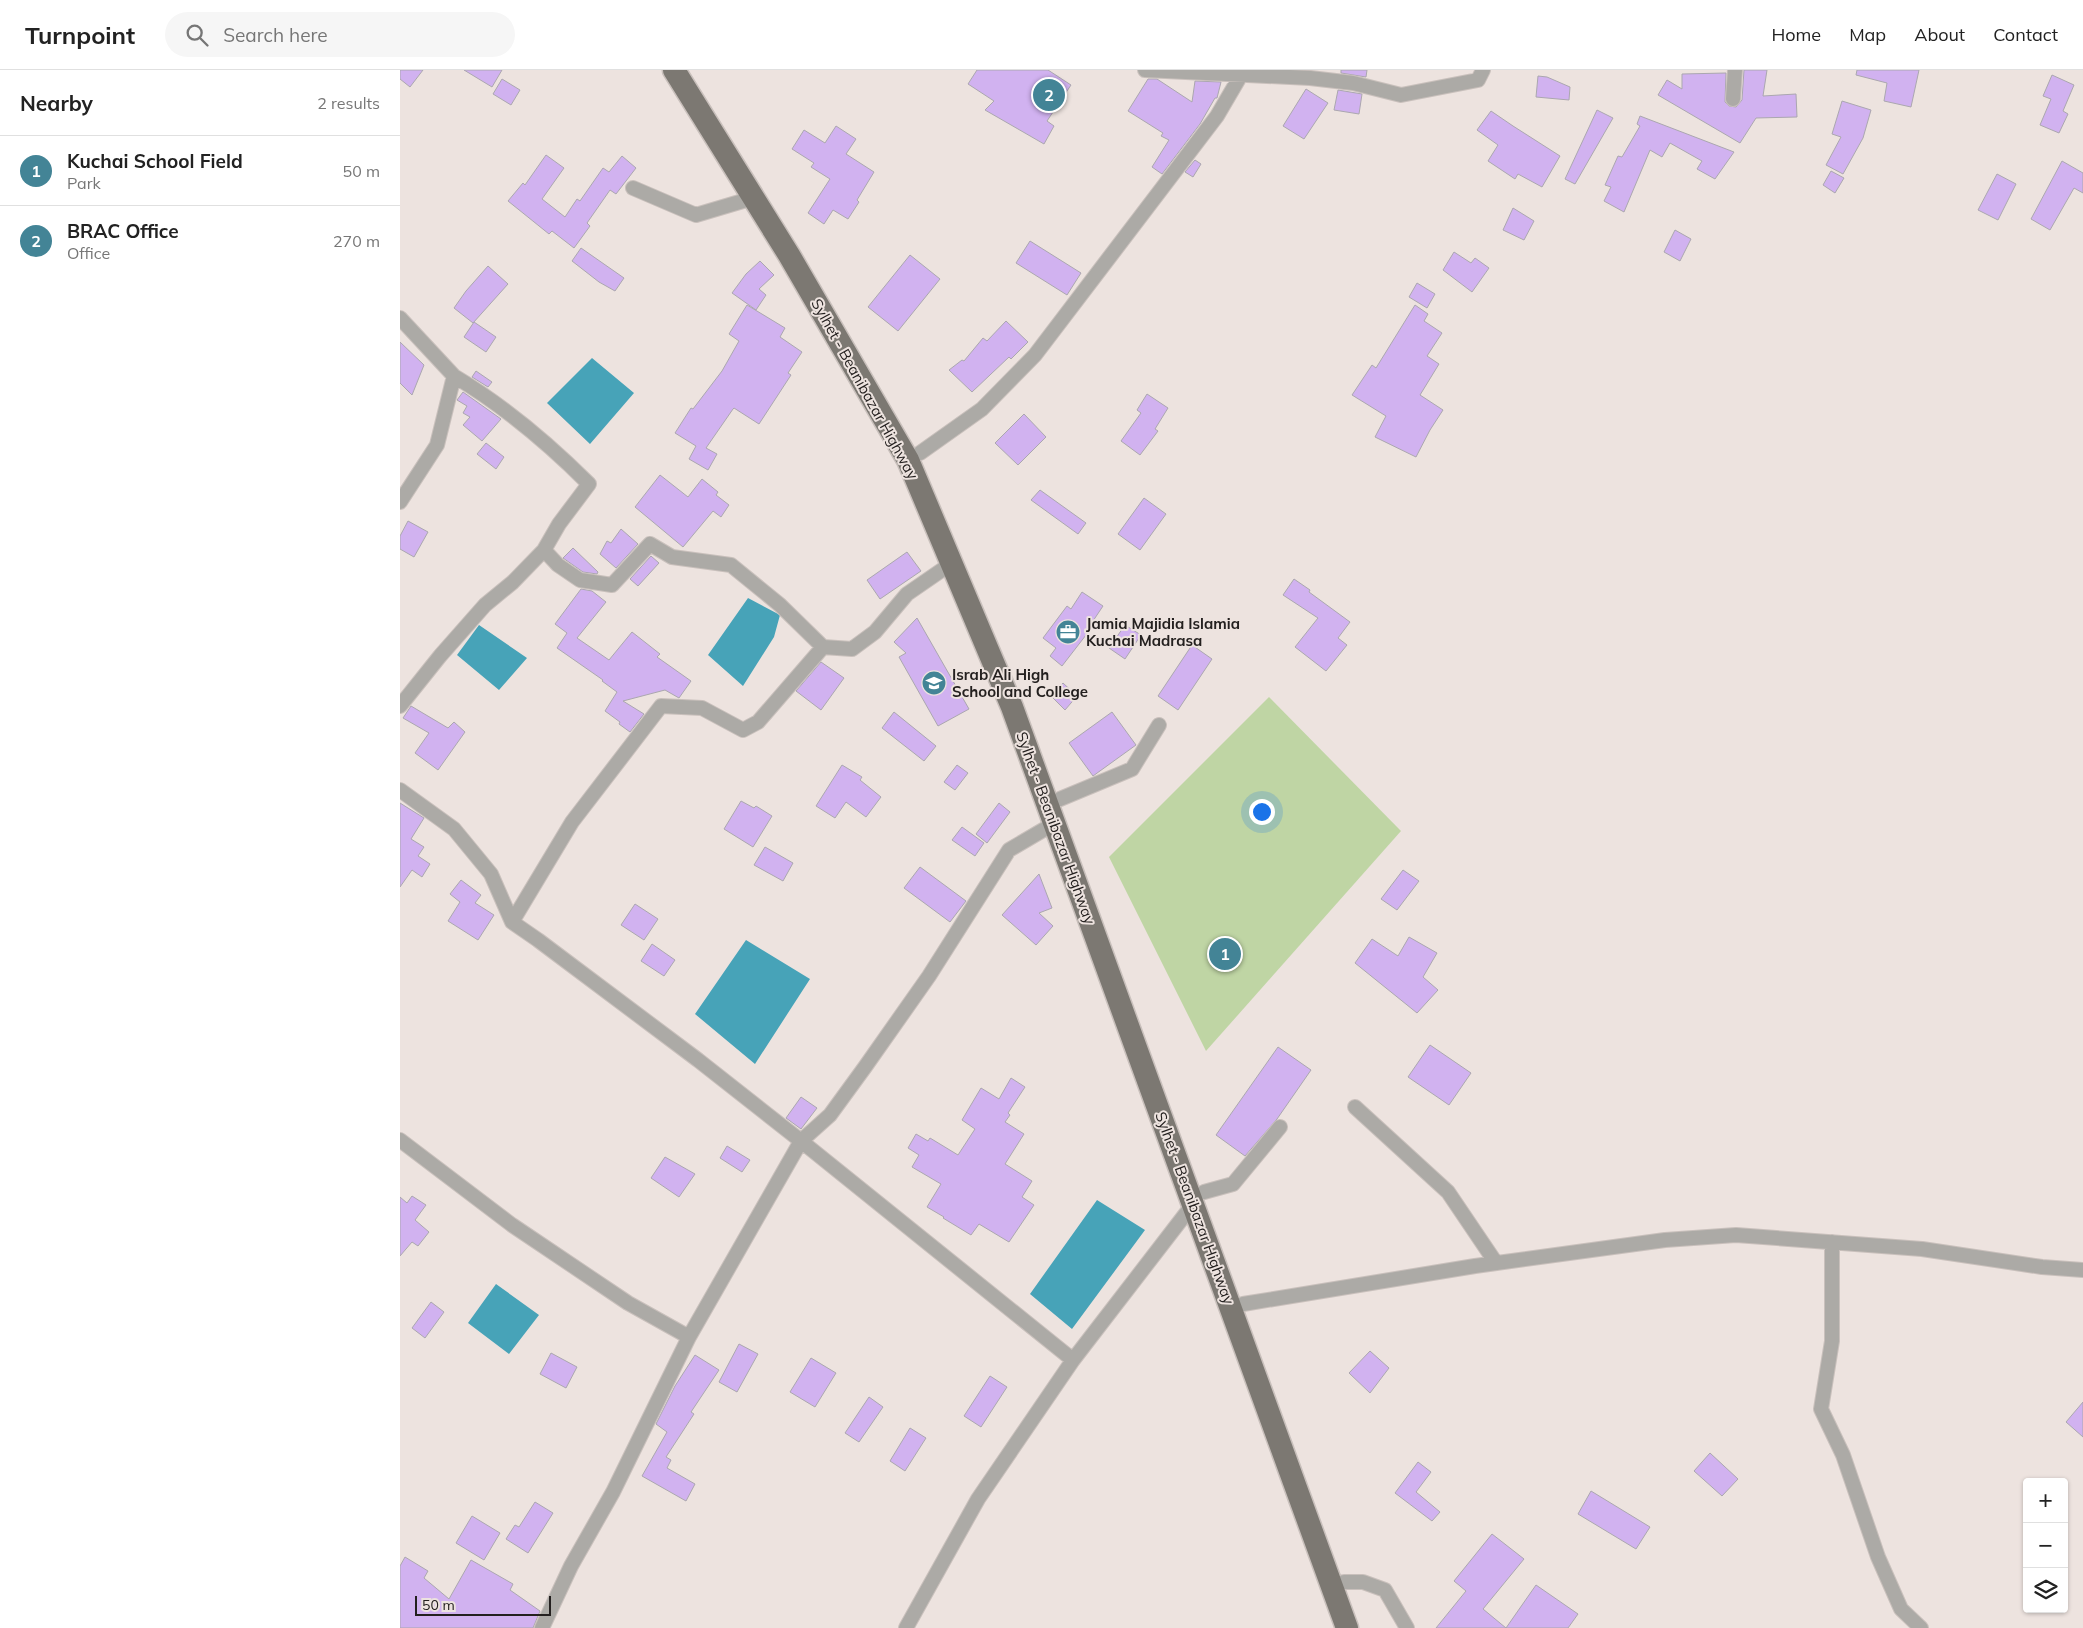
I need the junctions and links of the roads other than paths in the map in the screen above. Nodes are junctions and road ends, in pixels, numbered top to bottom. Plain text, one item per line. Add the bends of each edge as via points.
1 (674, 70) edge
2 (690, 70) edge
3 (1145, 70) edge
4 (1483, 70) edge
5 (1735, 70) edge
6 (1241, 76) junction
7 (1733, 99) dead end
8 (633, 188) dead end
9 (753, 198) junction
10 (400, 318) edge
11 (454, 376) junction
12 (920, 453) junction
13 (400, 502) edge
14 (544, 550) junction
15 (952, 563) junction
16 (823, 647) junction
17 (400, 706) edge
18 (1159, 725) dead end
19 (400, 790) edge
20 (1060, 799) junction
21 (1054, 823) junction
22 (512, 922) junction
23 (1355, 1107) dead end
24 (1280, 1127) dead end
25 (400, 1140) edge
26 (801, 1141) junction
27 (1199, 1197) junction
28 (1832, 1242) junction
29 (1496, 1263) junction
30 (2083, 1270) edge
31 (1243, 1304) junction
32 (689, 1337) junction
33 (1073, 1360) junction
34 (1344, 1582) junction
35 (542, 1628) edge
36 (906, 1628) edge
37 (1347, 1628) edge
38 (1360, 1628) edge
39 (1407, 1628) edge
40 (1921, 1628) edge

1 - 9 main road, Sylhet - Beanibazar Highway
2 - 12 main road, Sylhet - Beanibazar Highway
3 - 6 street
4 - 6 street via 1478,80 1401,95 1353,83
5 - 7 street
6 - 12 street via 1217,116 1035,355 982,409
8 - 9 street via 696,215
9 - 15 main road, Sylhet - Beanibazar Highway via 908,460
10 - 11 street
11 - 13 street via 437,445
11 - 14 street via 487,396 556,451 589,484
12 - 20 main road, Sylhet - Beanibazar Highway via 1024,701
14 - 16 street via 558,565 580,580 612,585 650,544 672,557 732,565
14 - 17 street via 485,605
15 - 16 street via 907,594 875,632 852,649
15 - 21 main road, Sylhet - Beanibazar Highway via 1012,707
16 - 22 street via 758,722 743,730 702,708 660,706 572,822
18 - 20 street via 1132,769
19 - 22 street via 454,829 492,874
20 - 27 main road, Sylhet - Beanibazar Highway
21 - 26 street via 1009,850 929,976 865,1067 830,1115
21 - 27 main road, Sylhet - Beanibazar Highway
22 - 26 street
23 - 29 street via 1448,1192
24 - 27 street via 1234,1184
25 - 32 street via 512,1225 628,1303
26 - 32 street
26 - 33 street
27 - 31 main road, Sylhet - Beanibazar Highway
27 - 33 street
27 - 37 main road, Sylhet - Beanibazar Highway
28 - 29 street via 1736,1235 1665,1240
28 - 30 street via 1922,1249
28 - 40 street via 1832,1341 1821,1409 1843,1455 1882,1566 1902,1609
29 - 31 street
31 - 34 main road, Sylhet - Beanibazar Highway
32 - 35 street
33 - 36 street via 978,1499
34 - 38 main road, Sylhet - Beanibazar Highway
34 - 39 street via 1363,1582 1386,1590

